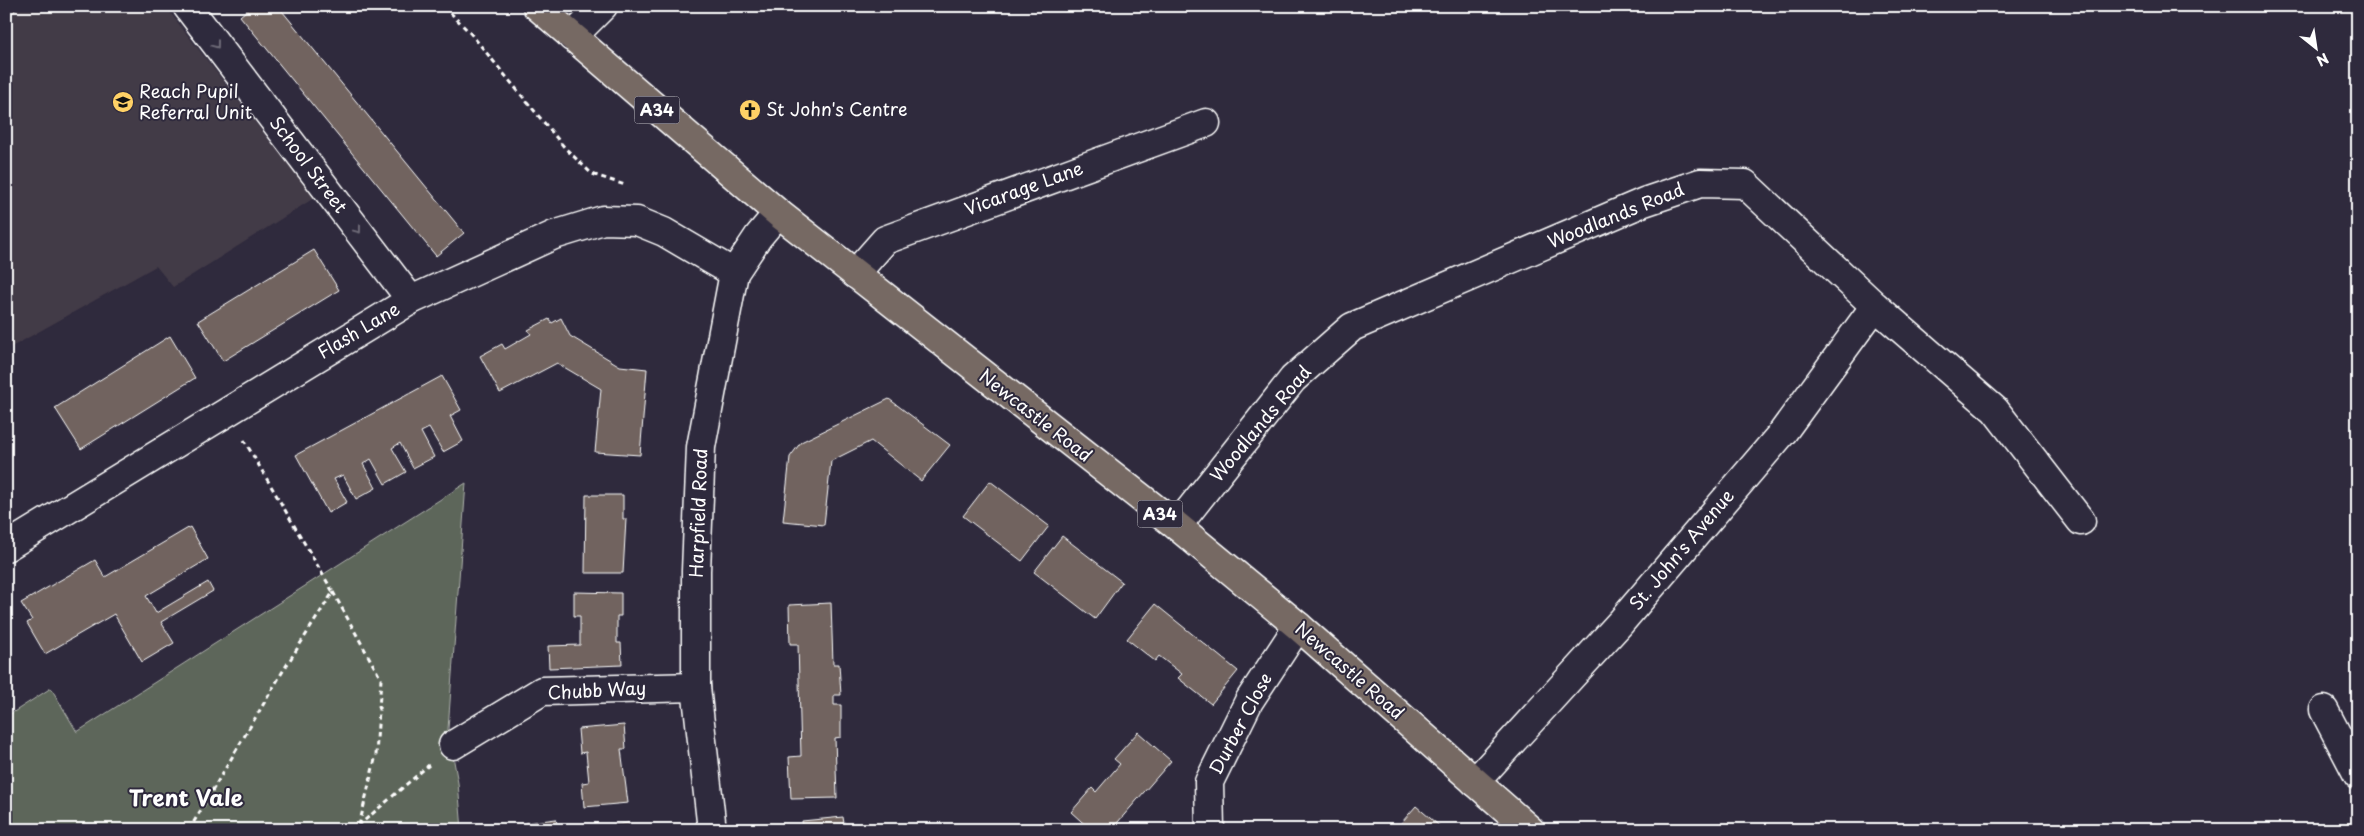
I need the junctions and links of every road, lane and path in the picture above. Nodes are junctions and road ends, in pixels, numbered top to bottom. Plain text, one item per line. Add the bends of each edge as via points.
1 (187, 6) edge
2 (444, 6) edge
3 (537, 6) edge
4 (603, 6) edge
5 (572, 37) junction
6 (1206, 122) dead end
7 (628, 186) dead end
8 (778, 213) junction
9 (734, 274) junction
10 (854, 274) junction
11 (411, 300) junction
12 (1875, 306) junction
13 (227, 411) junction
14 (2081, 521) dead end
15 (1177, 526) junction
16 (6, 547) edge
17 (333, 592) junction
18 (1298, 626) junction
19 (696, 687) junction
20 (2324, 710) dead end
21 (453, 745) joint
22 (2358, 775) edge
23 (1475, 782) junction
24 (357, 828) edge
25 (189, 830) edge
26 (712, 830) edge
27 (1210, 830) edge
28 (1530, 830) edge

1 -> 11 street, School Street
2 - 7 path via 565,148 592,174
3 - 5 highway, Newcastle Road / A34
4 - 5 street
5 - 8 highway, Newcastle Road / A34
6 - 10 street, Vicarage Lane via 885,240
8 - 9 street, Harpfield Road
8 - 10 highway, Newcastle Road / A34
9 - 11 street, Flash Lane via 664,232 637,221 603,220 554,235
9 - 19 street, Harpfield Road via 701,447
10 - 15 highway, Newcastle Road / A34
11 - 13 street, Flash Lane
12 - 14 street, Woodlands Road via 1995,410
12 - 15 street, Woodlands Road via 1745,184 1700,183 1644,202 1352,327 1293,379
12 - 23 street, St. John's Avenue via 1783,432 1621,622
13 - 16 street, Flash Lane
13 - 17 path
15 - 18 highway, Newcastle Road / A34
17 - 24 path via 380,679 376,754
17 - 25 path
18 - 23 highway, Newcastle Road / A34
18 - 27 street, Durber Close via 1249,702 1209,782
19 - 21 street, Chubb Way via 542,691
19 - 26 street, Harpfield Road
20 - 22 street
21 - 24 path
23 - 28 highway, Newcastle Road / A34

